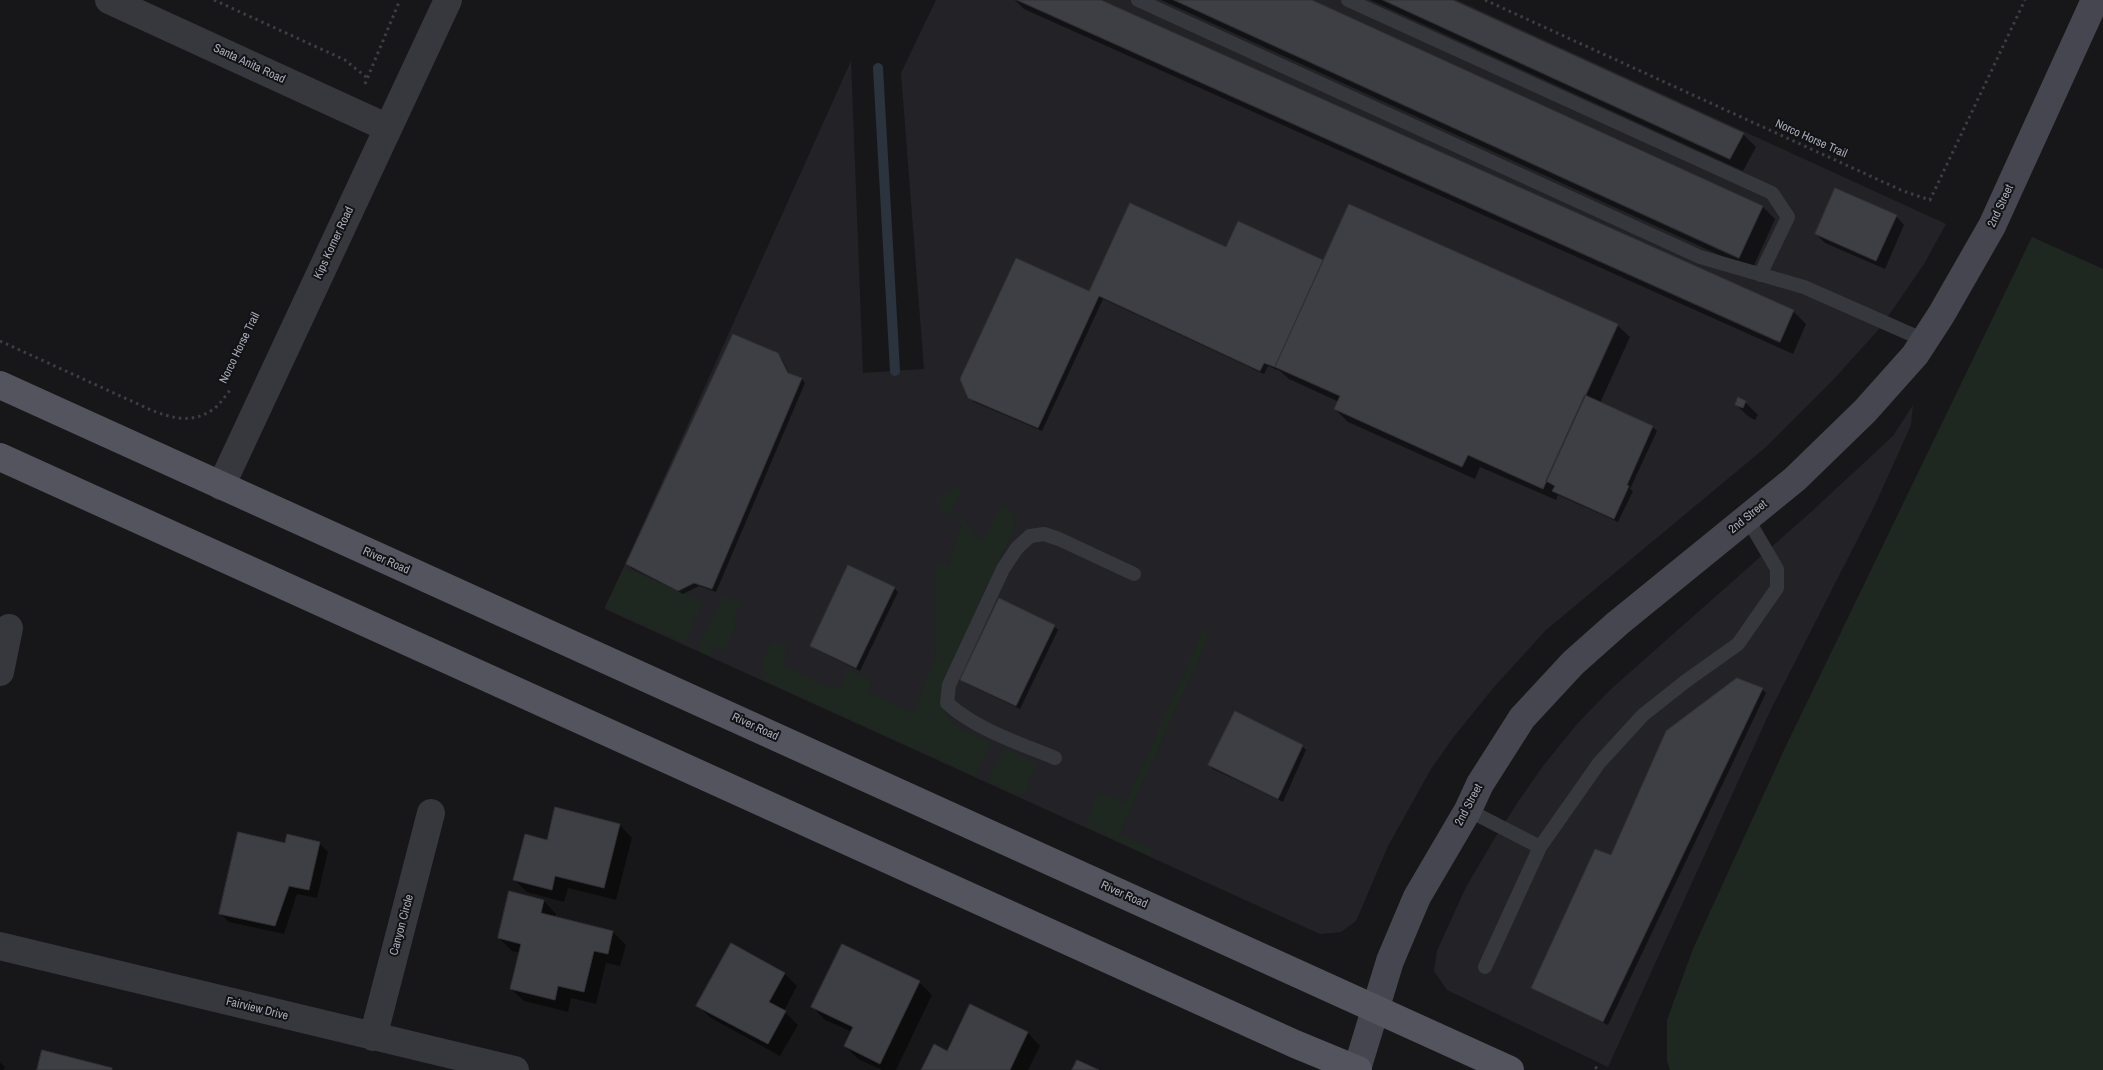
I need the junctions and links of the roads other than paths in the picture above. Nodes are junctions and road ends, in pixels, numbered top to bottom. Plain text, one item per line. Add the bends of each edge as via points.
1 (109, 0) edge
2 (448, 0) edge
3 (1138, 0) edge
4 (1348, 0) edge
5 (2095, 0) edge
6 (388, 128) junction
7 (1760, 274) junction
8 (1924, 340) junction
9 (0, 385) edge
10 (0, 457) edge
11 (220, 486) junction
12 (1747, 518) junction
13 (1134, 574) dead end
14 (9, 628) dead end
15 (0, 672) edge
16 (1055, 758) dead end
17 (1468, 810) junction
18 (431, 813) dead end
19 (1540, 847) junction
20 (0, 946) edge
21 (1485, 967) dead end
22 (1376, 1010) junction
23 (372, 1037) junction
24 (515, 1070) edge
25 (1357, 1070) edge
26 (1510, 1070) edge

1 - 6 street, Santa Anita Road
2 - 6 street, Kips Korner Road
3 - 7 lane via 1700,257
4 - 7 lane via 1772,193 1788,217
5 - 8 street, 2nd Street via 1992,226
6 - 11 street, Kips Korner Road
7 - 8 lane via 1804,287
8 - 12 street, 2nd Street via 1866,411 1795,479
9 - 11 main road, River Road
10 - 25 main road
11 - 22 main road, River Road
12 - 17 street, 2nd Street via 1573,663 1522,718 1480,784
12 - 19 lane via 1777,569 1777,588 1738,644 1643,715 1599,763
13 - 16 lane via 1059,539 1044,534 1030,536 1003,569 950,685 948,703 961,715
14 - 15 street
17 - 19 lane
17 - 22 street, 2nd Street via 1417,897 1390,961
18 - 23 street, Canyon Circle
19 - 21 lane
20 - 23 street, Fairview Drive
22 - 25 street, 2nd Street
22 - 26 main road, River Road
23 - 24 street, Fairview Drive

